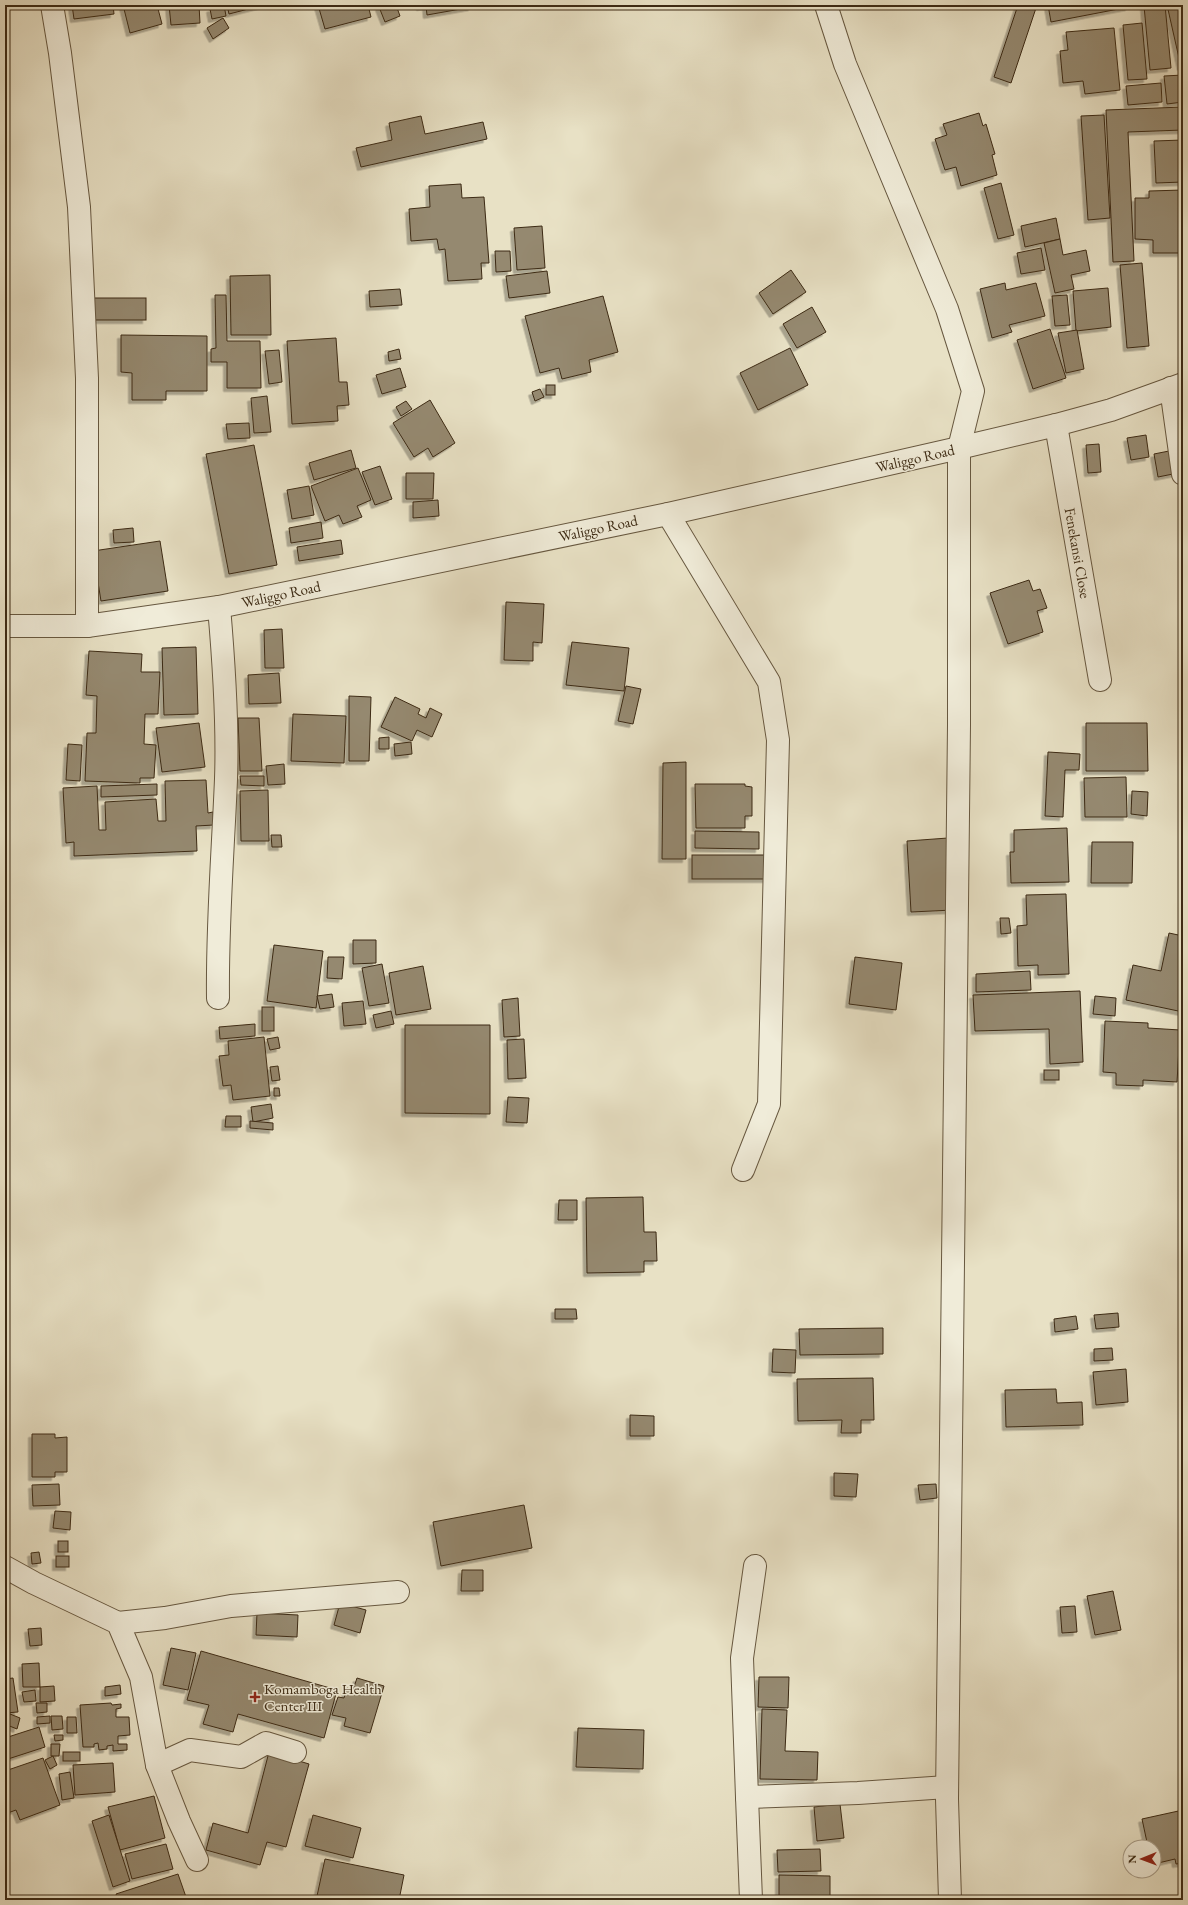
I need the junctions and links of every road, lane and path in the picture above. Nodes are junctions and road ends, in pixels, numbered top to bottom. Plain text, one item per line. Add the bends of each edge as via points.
1 (52, 5) edge
2 (826, 5) edge
3 (1177, 386) edge
4 (1056, 426) junction
5 (960, 448) junction
6 (1183, 474) edge
7 (668, 514) junction
8 (219, 607) junction
9 (5, 626) edge
10 (87, 626) junction
11 (1100, 680) dead end
12 (218, 998) dead end
13 (743, 1170) dead end
14 (755, 1566) dead end
15 (5, 1567) edge
16 (398, 1592) dead end
17 (118, 1623) junction
18 (295, 1752) dead end
19 (157, 1765) junction
20 (947, 1787) junction
21 (747, 1797) junction
22 (197, 1860) dead end
23 (751, 1900) edge
24 (950, 1900) edge

1 - 10 street via 80,207 87,378
2 - 5 street via 845,64 947,309 973,391
3 - 4 street, Waliggo Road via 1111,410
3 - 6 street
4 - 5 street, Waliggo Road
4 - 11 street, Fenekansi Close
5 - 7 street, Waliggo Road
5 - 20 street
7 - 8 street, Waliggo Road
7 - 13 street via 769,682 778,740 769,1104
8 - 10 street, Waliggo Road
8 - 12 street via 225,678 226,778 219,898
9 - 10 street, Waliggo Road
14 - 21 street via 742,1658
15 - 17 street
16 - 17 street via 231,1606 165,1618
17 - 19 street via 141,1677
18 - 19 street via 266,1743 241,1757 190,1750
19 - 22 street
20 - 21 street via 858,1794
20 - 24 street
21 - 23 street

